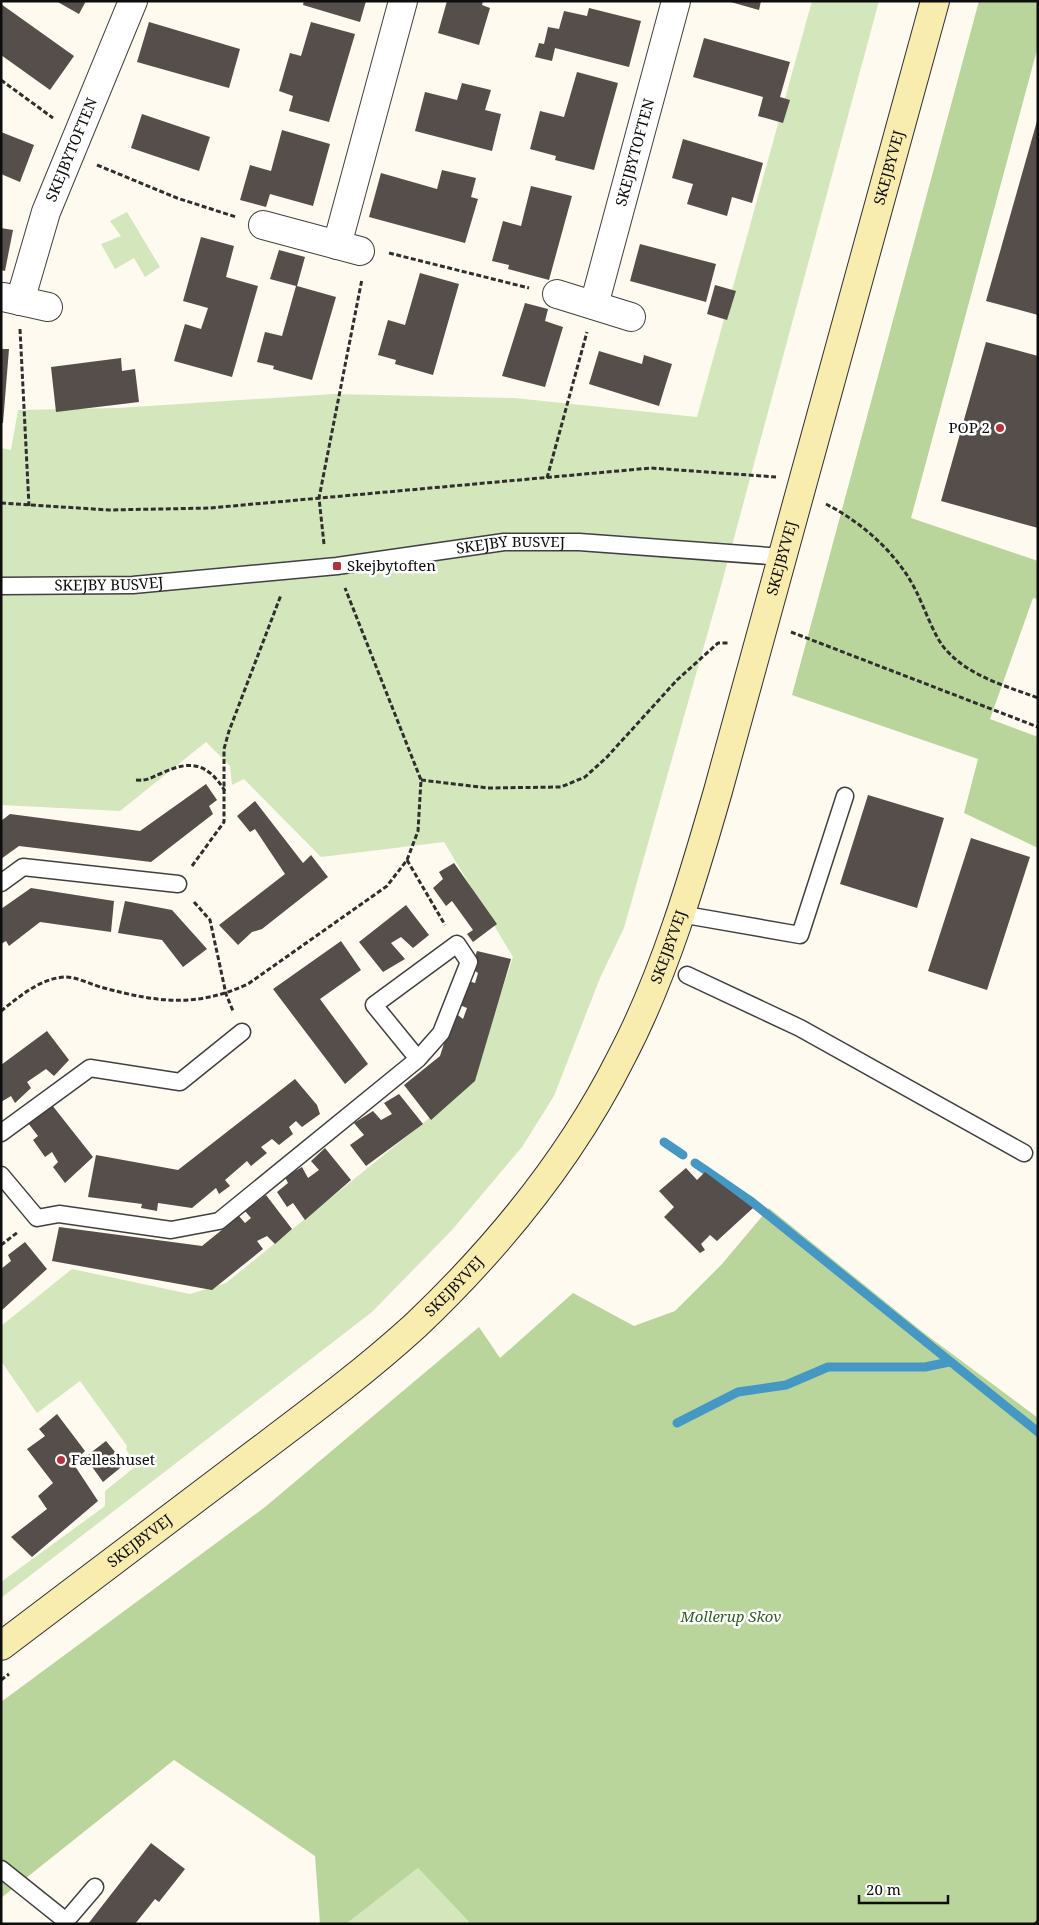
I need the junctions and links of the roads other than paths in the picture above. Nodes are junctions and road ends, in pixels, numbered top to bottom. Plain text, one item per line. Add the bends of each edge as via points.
1 (133, 1) edge
2 (403, 1) edge
3 (676, 1) edge
4 (936, 1) edge
5 (263, 225) road end
6 (557, 294) road end
7 (10, 299) edge
8 (594, 305) junction
9 (48, 307) dead end
10 (631, 317) dead end
11 (783, 557) junction
12 (1, 586) edge
13 (845, 796) dead end
14 (1, 883) edge
15 (178, 884) road end
16 (680, 914) junction
17 (687, 975) dead end
18 (242, 1032) road end
19 (418, 1059) junction
20 (1, 1133) edge
21 (1024, 1152) dead end
22 (1, 1174) edge
23 (1, 1646) edge
24 (1, 1869) edge
25 (94, 1887) dead end

1 - 7 street, SKEJBYTOFTEN
2 - 5 street via 348,248
3 - 8 street, SKEJBYTOFTEN
4 - 11 street, SKEJBYVEJ
6 - 8 street
7 - 9 street
8 - 10 street
11 - 12 lane, SKEJBY BUSVEJ via 579,542 504,542 332,566 133,585
11 - 16 street, SKEJBYVEJ
13 - 16 lane via 800,935
14 - 15 lane via 23,867
16 - 23 street, SKEJBYVEJ via 623,1056 578,1134 528,1205 470,1271 415,1326 339,1390
17 - 21 lane via 800,1028
18 - 20 lane via 180,1082 90,1068
19 - 19 lane via 441,1034 469,962 457,944 374,1006
19 - 22 lane via 219,1221 171,1230 60,1214 36,1218
24 - 25 lane via 66,1921

